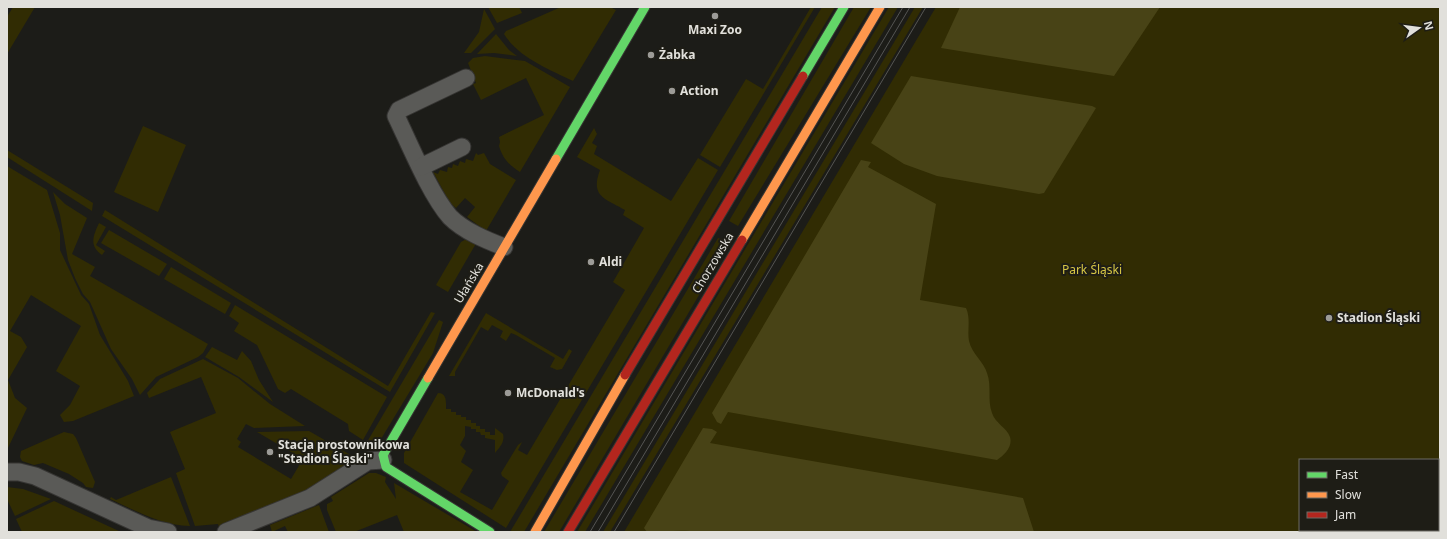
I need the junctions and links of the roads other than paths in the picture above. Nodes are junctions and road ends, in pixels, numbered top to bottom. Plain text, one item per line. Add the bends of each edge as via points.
1 (645, 7) edge
2 (844, 7) edge
3 (880, 7) edge
4 (466, 78) dead end
5 (462, 147) dead end
6 (421, 167) junction
7 (504, 248) junction
8 (383, 460) junction
9 (7, 472) edge
10 (149, 530) edge
11 (168, 532) edge
12 (226, 532) edge
13 (490, 532) edge
14 (535, 532) edge
15 (568, 532) edge

1 - 7 main road, Ułańska
2 - 14 main road, Chorzowska via 719,225
3 - 15 main road, Chorzowska via 738,237
4 - 6 street via 399,110 396,116
5 - 6 street
6 - 7 street via 451,218
7 - 8 main road, Ułańska via 388,445
8 - 12 street via 368,461 310,498
8 - 13 main road via 386,467
9 - 10 street via 35,476
10 - 11 street

